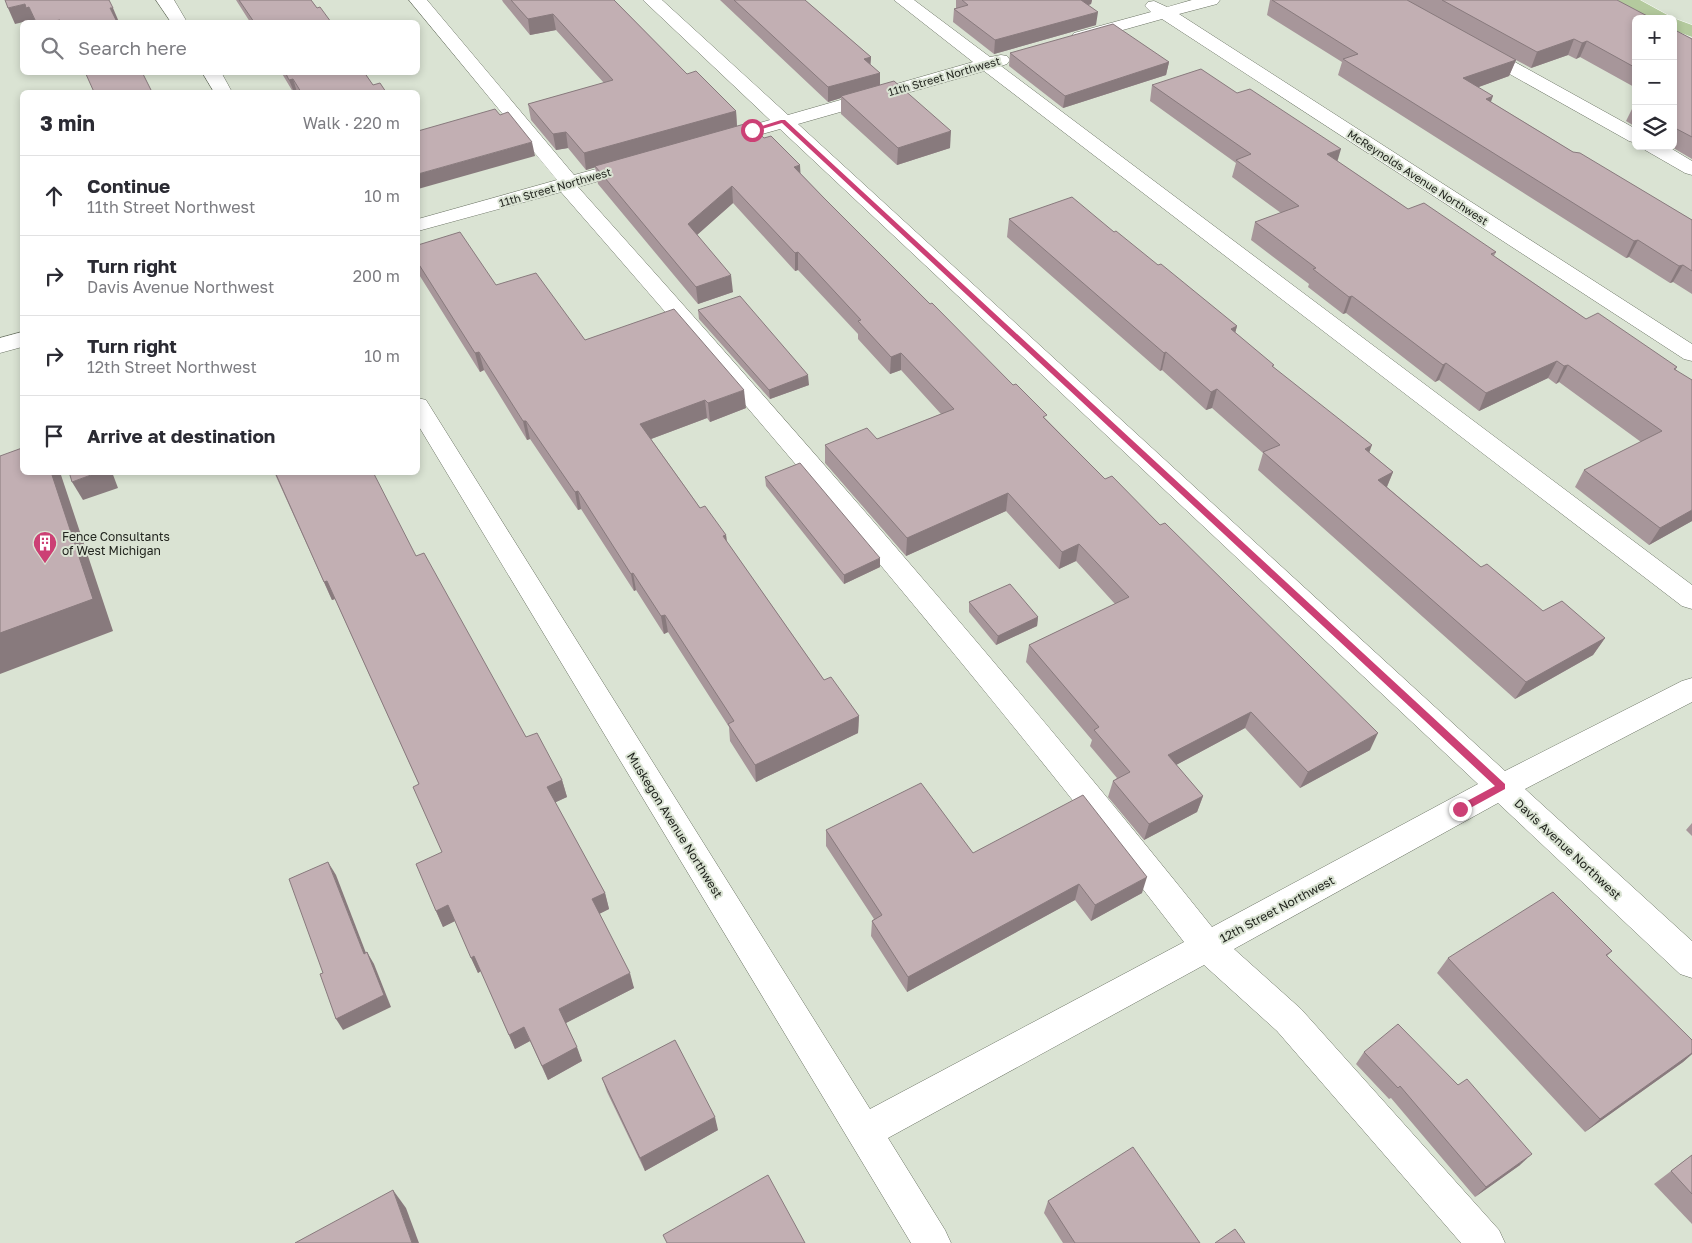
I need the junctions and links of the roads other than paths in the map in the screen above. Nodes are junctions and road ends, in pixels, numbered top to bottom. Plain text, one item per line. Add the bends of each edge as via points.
1 (165, 0) edge
2 (418, 0) edge
3 (652, 0) edge
4 (903, 0) edge
5 (1144, 0) edge
6 (1211, 0) edge
7 (1627, 0) edge
8 (1165, 13) junction
9 (1657, 15) edge
10 (178, 20) edge
11 (1677, 25) edge
12 (1692, 32) edge
13 (1464, 41) edge
14 (1062, 42) edge
15 (1015, 56) edge
16 (987, 63) junction
17 (212, 75) edge
18 (222, 90) edge
19 (783, 121) junction
20 (1632, 135) edge
21 (706, 144) edge
22 (1659, 150) edge
23 (652, 159) edge
24 (1692, 168) edge
25 (567, 184) junction
26 (420, 224) edge
27 (20, 340) edge
28 (0, 346) edge
29 (1692, 354) edge
30 (420, 409) edge
31 (1692, 599) edge
32 (1692, 688) edge
33 (1502, 787) junction
34 (1207, 946) junction
35 (1692, 963) edge
36 (864, 1132) junction
37 (932, 1243) edge
38 (1486, 1243) edge

1 - 10 street
2 - 25 street
3 - 19 street, Davis Avenue Northwest
4 - 16 street
5 - 8 street, McReynolds Avenue Northwest
6 - 8 street
7 - 9 main road
8 - 14 street
8 - 29 street, McReynolds Avenue Northwest
11 - 12 main road
13 - 20 street
15 - 16 street, 11th Street Northwest
16 - 19 street, 11th Street Northwest
16 - 31 street
17 - 18 street
19 - 21 street, 11th Street Northwest
19 - 33 street, Davis Avenue Northwest
22 - 24 street
23 - 25 street, 11th Street Northwest
25 - 26 street, 11th Street Northwest
25 - 34 street via 966,649 1097,806
27 - 28 street
30 - 36 street, Muskegon Avenue Northwest
32 - 33 street, 12th Street Northwest
33 - 34 street, 12th Street Northwest
33 - 35 street, Davis Avenue Northwest
34 - 36 street, 12th Street Northwest
34 - 38 street via 1290,1020
36 - 37 street, Muskegon Avenue Northwest

